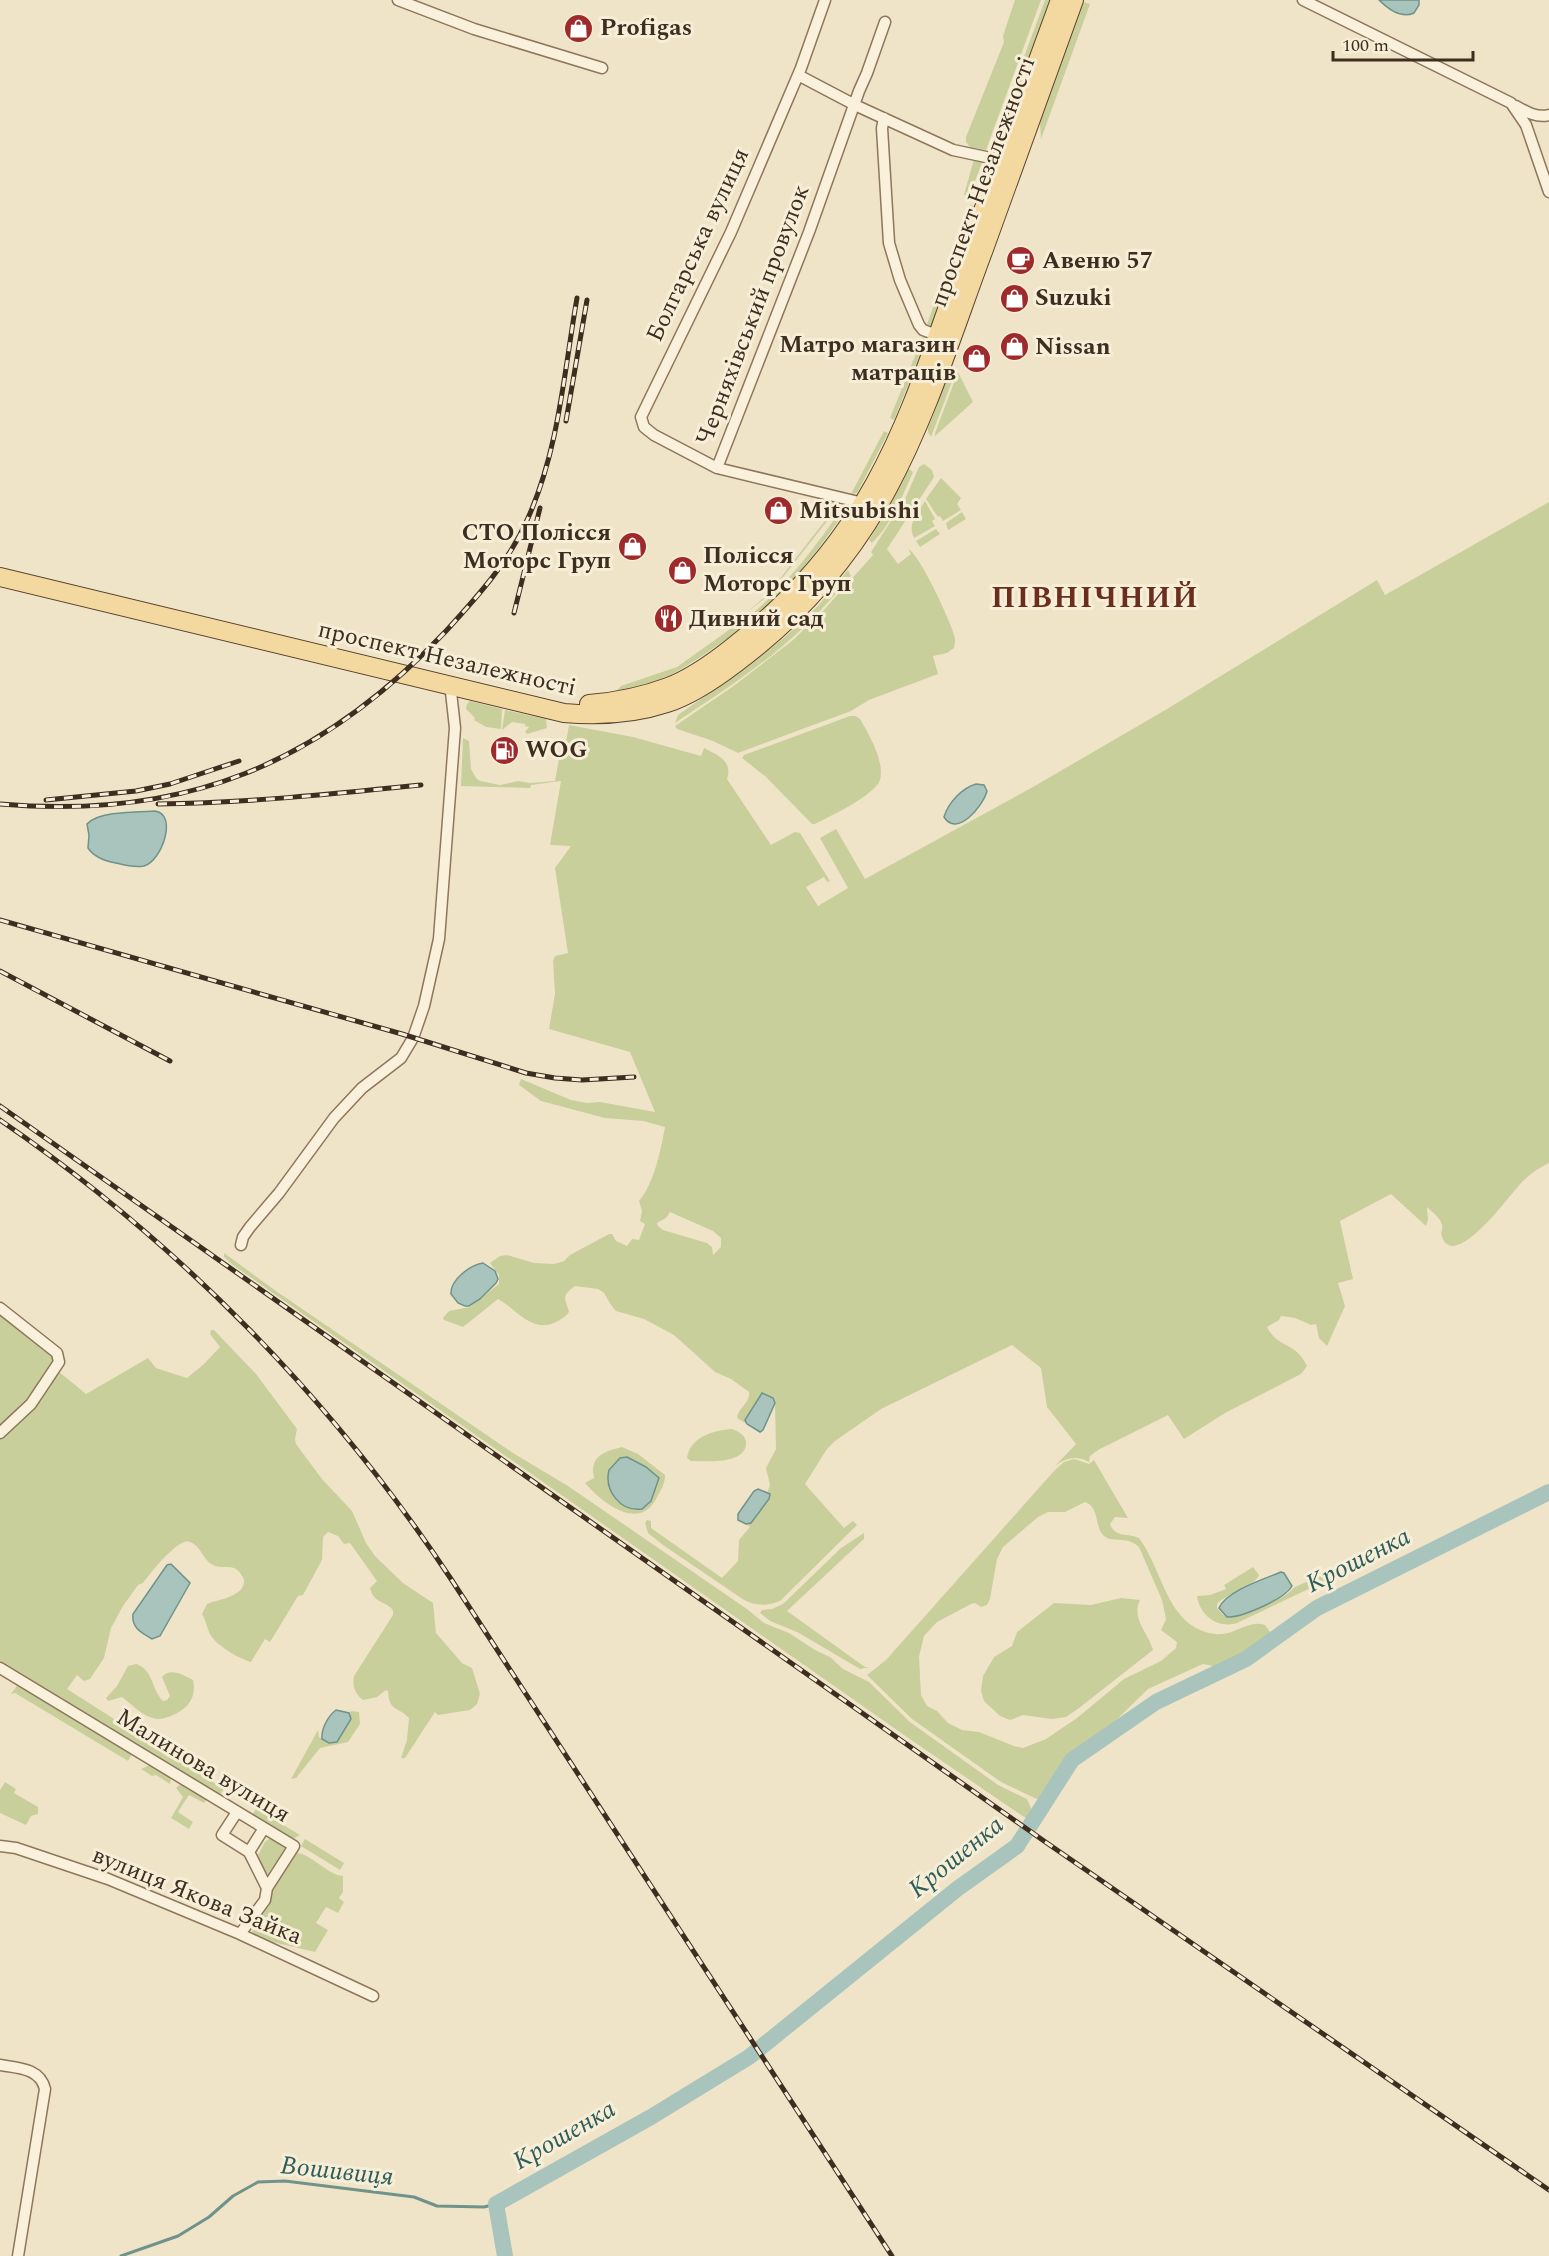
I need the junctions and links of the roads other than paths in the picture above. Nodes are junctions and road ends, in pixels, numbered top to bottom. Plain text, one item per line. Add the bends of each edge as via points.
1 (398, 0) edge
2 (825, 0) edge
3 (1060, 0) edge
4 (1074, 0) edge
5 (1304, 0) edge
6 (885, 22) dead end
7 (602, 68) dead end
8 (798, 75) junction
9 (854, 103) junction
10 (1511, 103) junction
11 (1549, 115) edge
12 (884, 118) junction
13 (1001, 162) junction
14 (1549, 192) edge
15 (938, 335) junction
16 (717, 468) junction
17 (863, 503) junction
18 (0, 568) edge
19 (0, 577) edge
20 (449, 682) junction
21 (241, 1245) dead end
22 (0, 1308) edge
23 (0, 1433) edge
24 (0, 1668) edge
25 (237, 1812) junction
26 (264, 1828) junction
27 (0, 1846) edge
28 (249, 1852) junction
29 (267, 1888) junction
30 (240, 1934) junction
31 (374, 1996) dead end
32 (0, 2065) edge
33 (18, 2256) edge

1 - 7 street via 474,29
2 - 8 street, Болгарська вулиця
3 - 13 main road, проспект Незалежності
4 - 20 main road, проспект Незалежності via 955,327 902,460 856,538 803,604 767,639 705,685 643,710 564,713
5 - 10 street
6 - 9 street, Черняхівський провулок
8 - 9 street
8 - 16 street, Болгарська вулиця via 731,232 641,417 644,427 654,435
9 - 12 street
9 - 16 street, Черняхівський провулок via 809,232
10 - 11 street via 1532,114
10 - 14 street via 1526,125
12 - 13 street via 953,150
12 - 15 street via 889,243 919,325
13 - 15 main road, проспект Незалежності
15 - 17 main road, проспект Незалежності via 904,422
16 - 17 street, Черняхівський провулок
17 - 20 main road, проспект Незалежності via 831,549 782,606 700,671 667,687 585,705
18 - 20 main road, проспект Незалежності
19 - 20 main road, проспект Незалежності
20 - 21 street via 454,736 439,939 413,1038 401,1058 362,1088 334,1118 250,1227
22 - 23 street via 57,1353 59,1362 31,1404
24 - 25 street, Малинова вулиця
25 - 26 street, Малинова вулиця
25 - 28 street via 222,1835
26 - 28 street
26 - 29 street, Малинова вулиця via 294,1846
27 - 30 street, вулиця Якова Зайка via 108,1879
28 - 29 street
29 - 30 street, Малинова вулиця via 265,1900
30 - 31 street, вулиця Якова Зайка
32 - 33 street via 36,2073 45,2089

